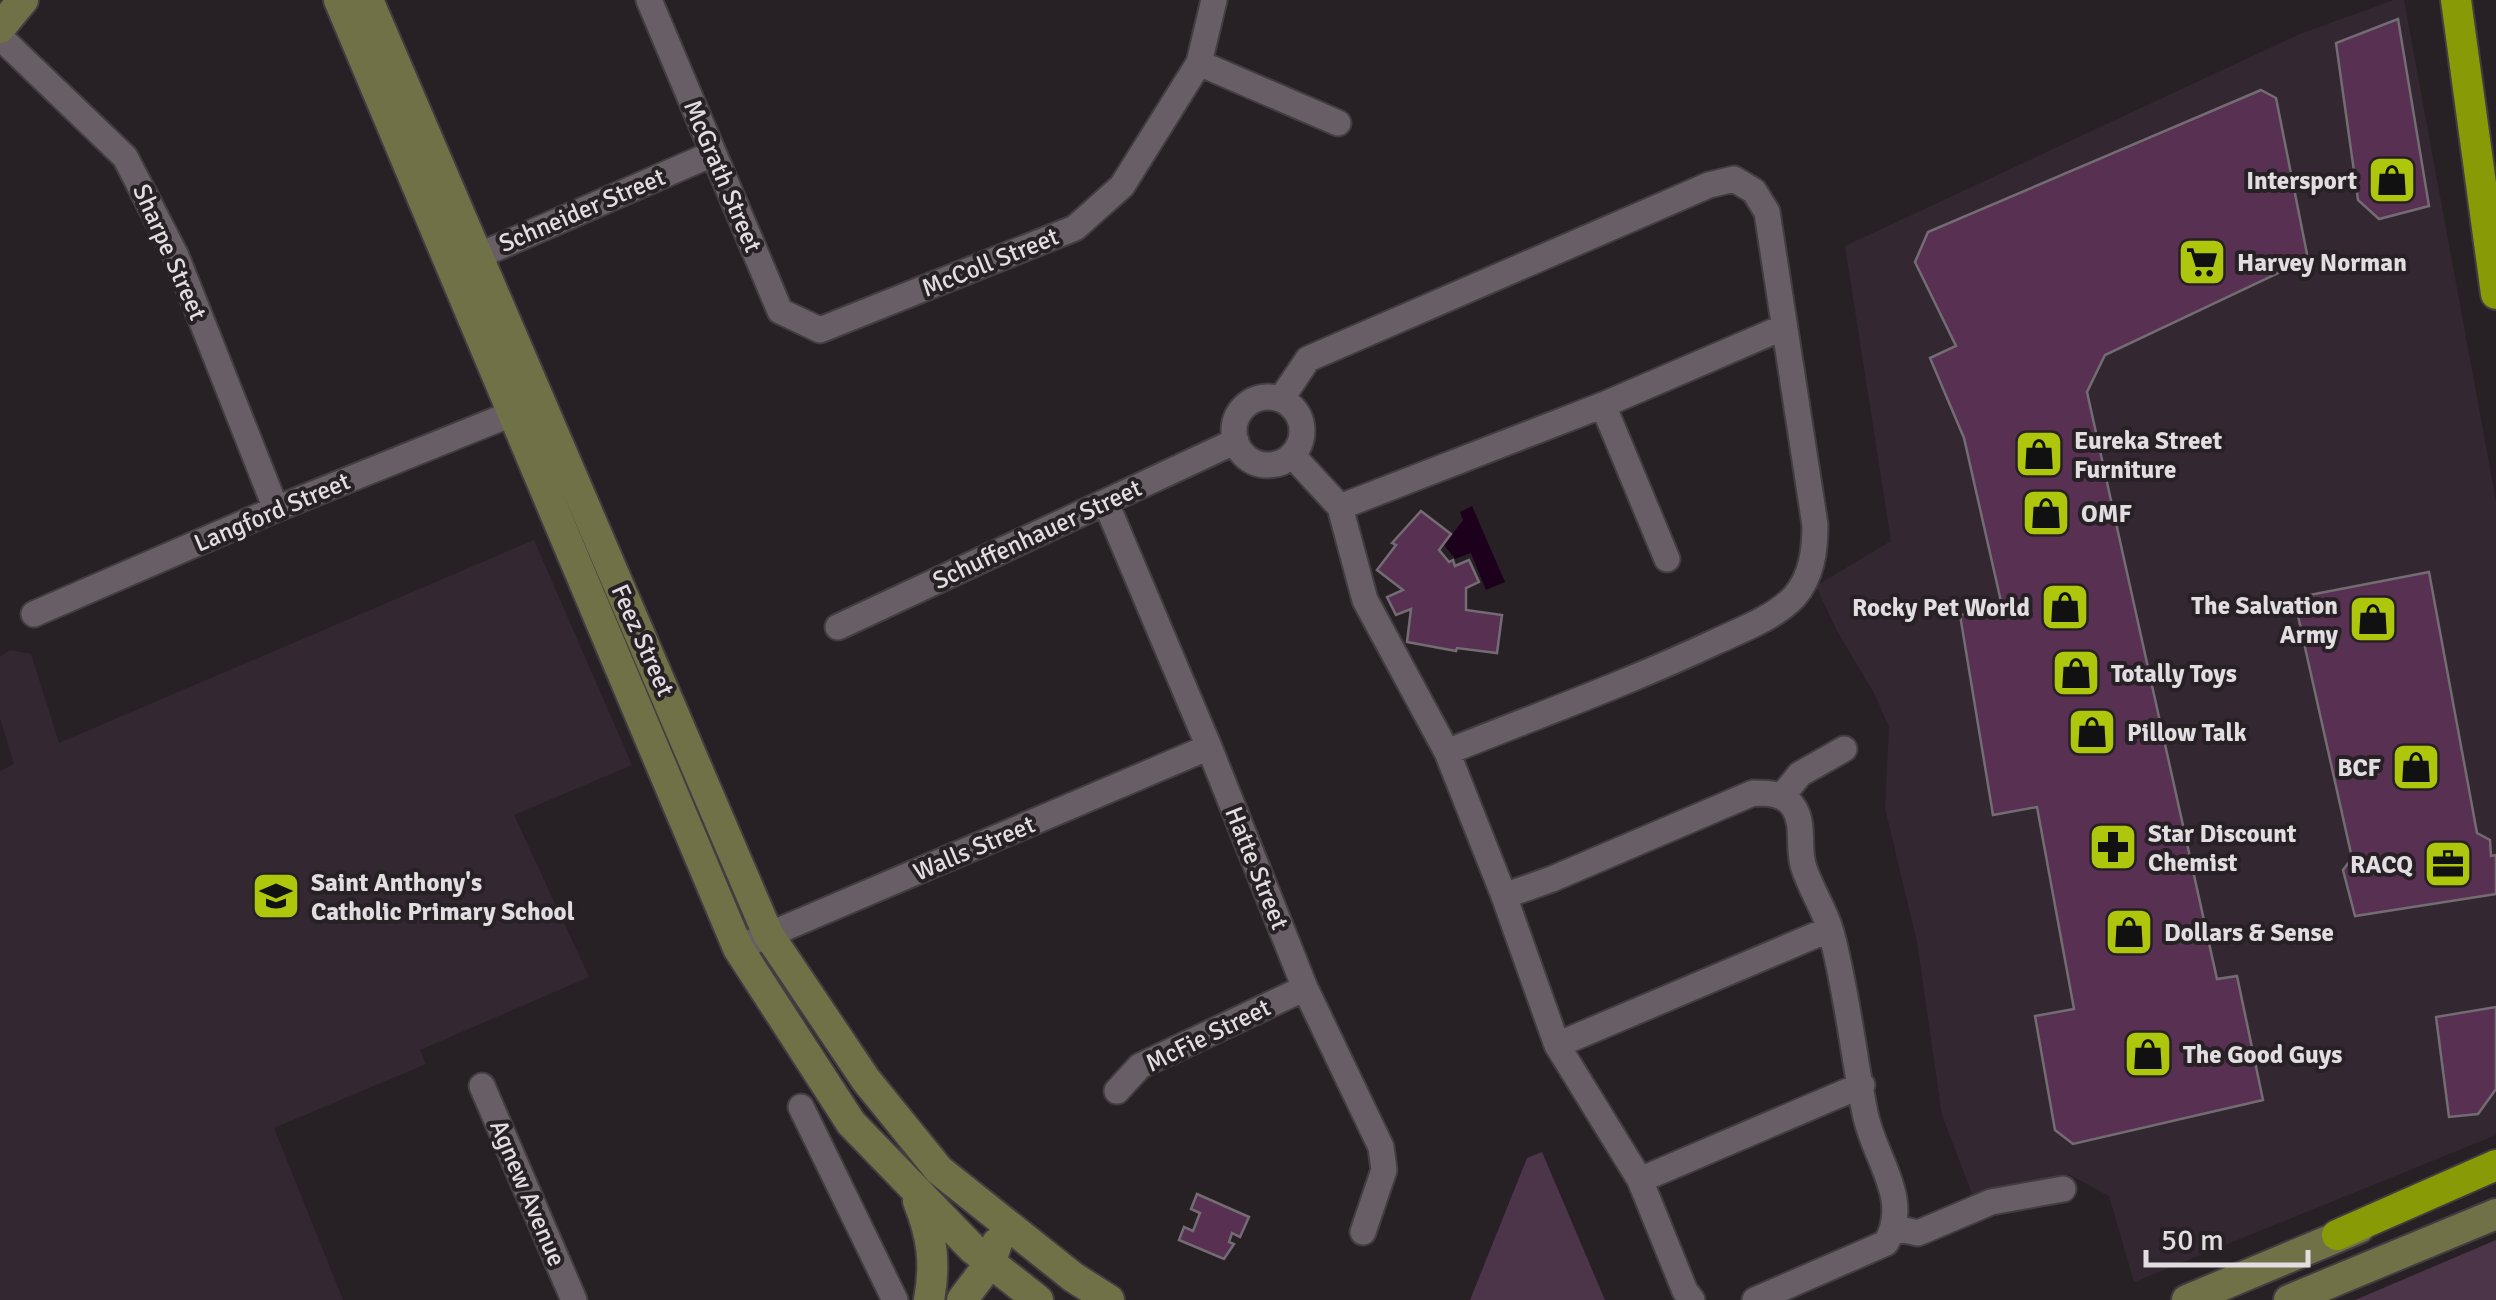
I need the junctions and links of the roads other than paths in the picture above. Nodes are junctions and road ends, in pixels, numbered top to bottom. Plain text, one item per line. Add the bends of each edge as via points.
1 (23, 0) edge
2 (339, 0) edge
3 (368, 0) edge
4 (649, 0) edge
5 (1214, 0) edge
6 (2456, 0) edge
7 (0, 28) edge
8 (0, 37) edge
9 (1200, 63) junction
10 (1338, 123) dead end
11 (712, 154) junction
12 (464, 261) junction
13 (2496, 294) edge
14 (1784, 326) junction
15 (820, 330) joint
16 (1281, 400) junction
17 (1603, 404) junction
18 (511, 414) junction
19 (1236, 441) junction
20 (1292, 455) junction
21 (1106, 503) junction
22 (1340, 507) junction
23 (276, 509) junction
24 (1667, 559) dead end
25 (34, 614) dead end
26 (838, 627) dead end
27 (1209, 747) junction
28 (1844, 749) dead end
29 (1447, 752) junction
30 (1782, 796) junction
31 (1504, 896) junction
32 (1830, 929) junction
33 (768, 934) junction
34 (738, 948) junction
35 (1305, 988) junction
36 (1557, 1045) junction
37 (482, 1086) dead end
38 (1862, 1086) junction
39 (1118, 1091) dead end
40 (801, 1107) dead end
41 (849, 1119) junction
42 (817, 1140) junction
43 (2496, 1165) edge
44 (1640, 1180) junction
45 (2496, 1181) edge
46 (2064, 1189) dead end
47 (914, 1192) junction
48 (2496, 1214) edge
49 (1005, 1223) junction
50 (1895, 1228) junction
51 (1363, 1232) dead end
52 (2337, 1235) junction
53 (981, 1256) junction
54 (574, 1300) edge
55 (895, 1300) edge
56 (930, 1300) edge
57 (962, 1300) edge
58 (1038, 1300) edge
59 (1109, 1300) edge
60 (1692, 1300) edge
61 (1755, 1300) edge
62 (2187, 1300) edge
63 (2288, 1300) edge

1 - 7 main road
2 - 12 main road, Feez Street
3 - 12 main road, Feez Street
4 - 11 street, McGrath Street
5 - 9 street, McColl Street
6 - 13 highway
8 - 23 street, Sharpe Street via 125,158 176,256
9 - 10 street
9 - 15 street, McColl Street via 1122,186 1075,228
11 - 12 street, Schneider Street
11 - 15 street, McGrath Street via 780,311
12 - 18 main road, Feez Street
12 - 33 main road, Feez Street
14 - 16 street via 1767,212 1754,191 1734,179 1308,359
14 - 17 street
14 - 29 street via 1815,525 1809,570 1794,596 1764,619 1678,660
16 - 19 street via 1249,403 1236,420
16 - 20 street via 1302,423
17 - 22 street
17 - 24 street
18 - 23 street, Langford Street
18 - 34 main road, Feez Street
19 - 20 street via 1260,464
19 - 21 street, Schuffenhauer Street
20 - 22 street
21 - 26 street, Schuffenhauer Street
21 - 27 street, Hatte Street
22 - 29 street via 1366,600
23 - 25 street, Langford Street
27 - 33 street, Walls Street
27 - 35 street, Hatte Street
28 - 30 street via 1800,774
29 - 31 street
30 - 31 street via 1754,792
30 - 32 street via 1799,820 1802,864
31 - 36 street
32 - 36 street
32 - 38 street
33 - 34 street, Walls Street
33 - 49 main road, Feez Street via 866,1080 939,1170
34 - 41 main road, Feez Street
35 - 39 street, McFie Street via 1140,1066
35 - 51 street, Hatte Street via 1382,1148 1384,1170
36 - 44 street
37 - 54 street, Agnew Avenue
38 - 44 street
38 - 50 street via 1873,1144 1893,1189
40 - 42 street
41 - 42 street
41 - 47 main road, Feez Street
42 - 55 street
43 - 52 highway
44 - 60 street
45 - 52 main road
46 - 50 street via 1991,1202 1918,1232
47 - 53 main road, Feez Street
47 - 56 main road via 934,1252
48 - 63 main road
49 - 53 main road
49 - 59 main road, Feez Street
50 - 61 street via 1886,1244
52 - 62 main road
53 - 56 main road via 947,1275
53 - 57 main road
53 - 58 main road, Feez Street

